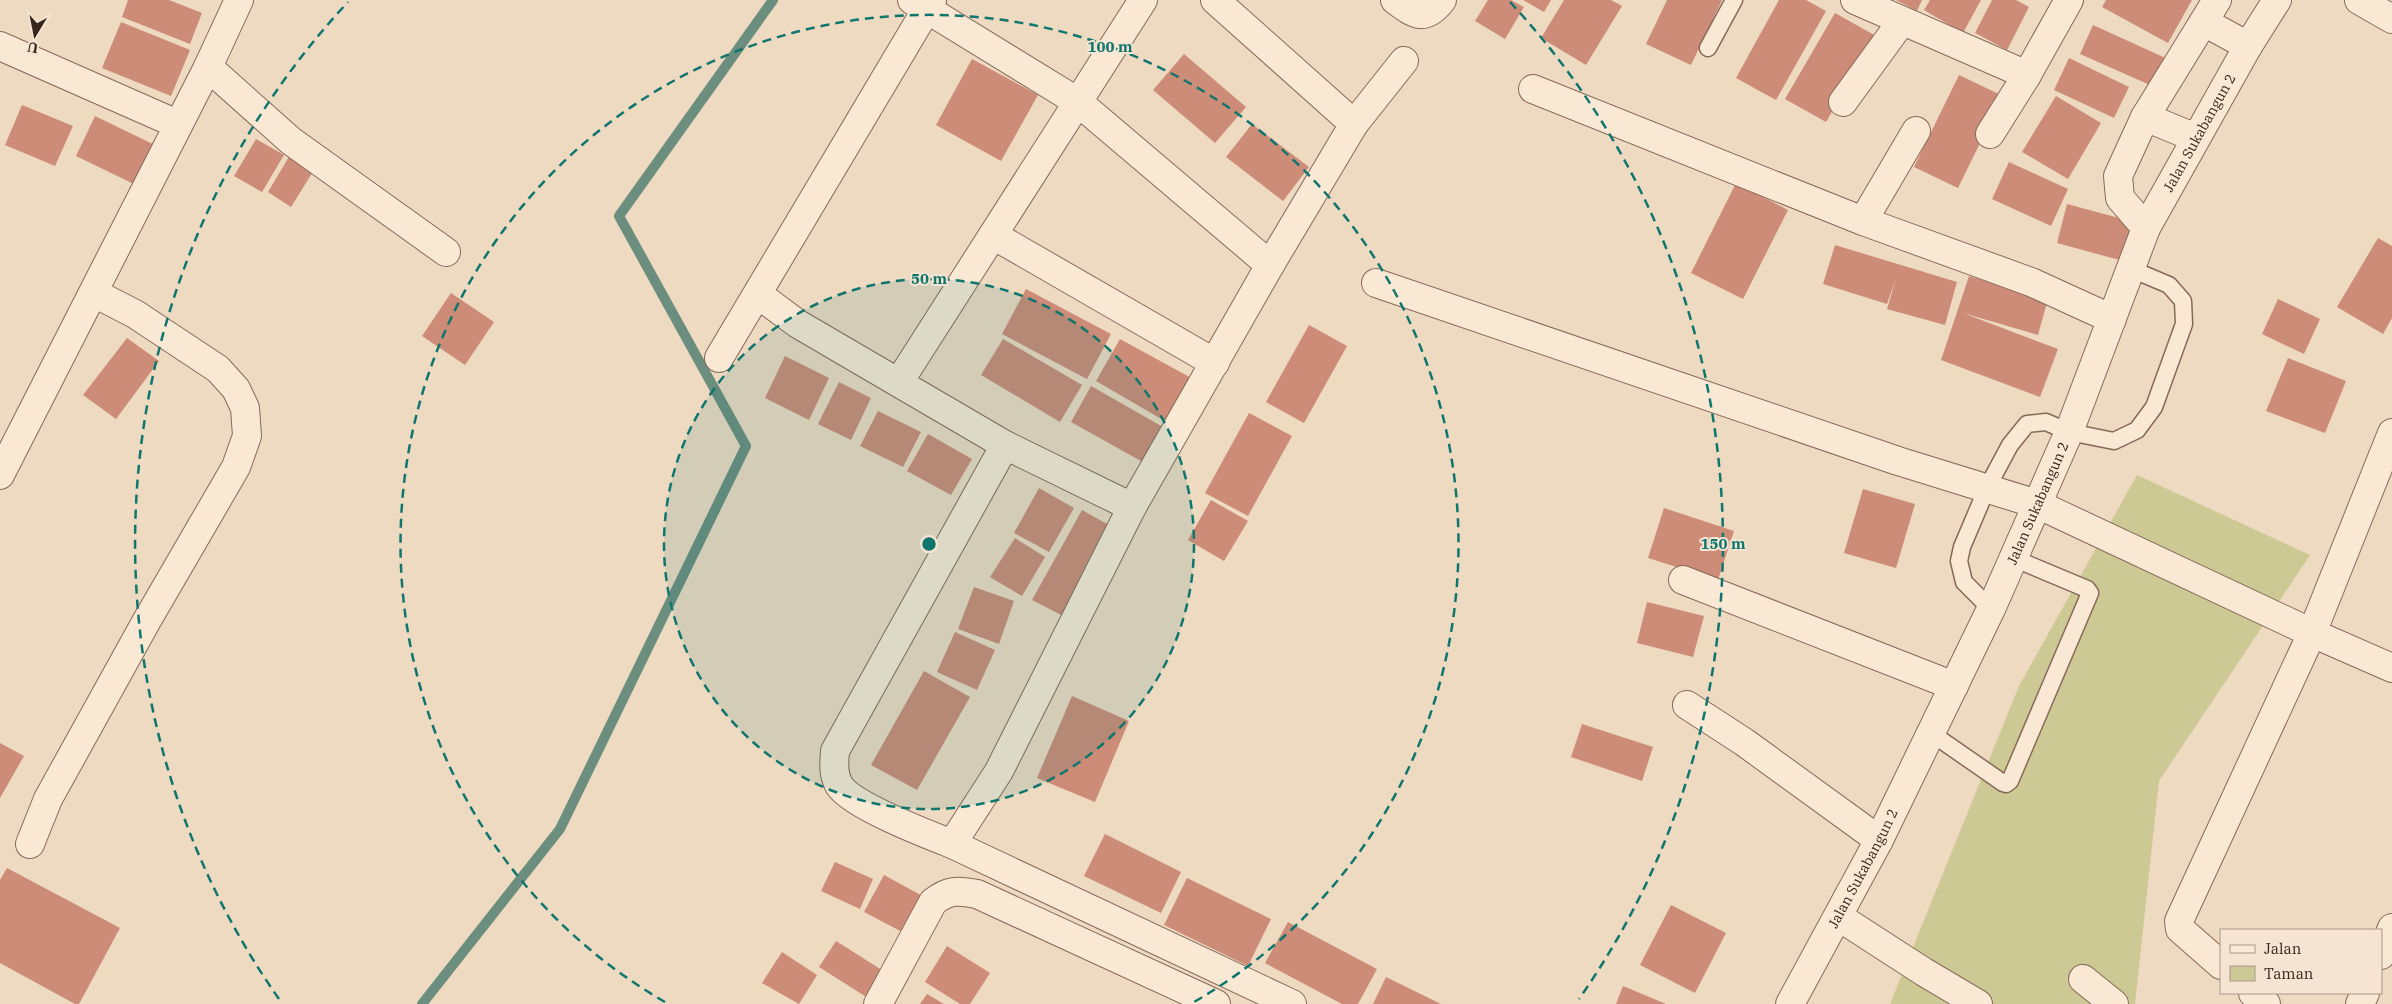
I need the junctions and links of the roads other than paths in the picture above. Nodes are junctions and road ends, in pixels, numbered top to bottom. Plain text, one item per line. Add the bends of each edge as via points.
1 (240, 0) edge
2 (1143, 0) edge
3 (1215, 0) edge
4 (1395, 0) edge
5 (1442, 0) edge
6 (1734, 0) edge
7 (1855, 0) edge
8 (2069, 0) edge
9 (2277, 0) edge
10 (2359, 0) edge
11 (923, 3) edge
12 (2210, 11) edge
13 (2392, 19) edge
14 (1902, 20) junction
15 (0, 46) edge
16 (2248, 46) junction
17 (1708, 48) dead end
18 (1404, 61) dead end
19 (208, 67) junction
20 (2027, 75) junction
21 (1532, 88) dead end
22 (1078, 102) junction
23 (1843, 102) dead end
24 (2145, 118) junction
25 (177, 124) junction
26 (1354, 124) junction
27 (1916, 131) dead end
28 (1990, 134) dead end
29 (2196, 138) junction
30 (1863, 220) junction
31 (2146, 228) junction
32 (993, 235) junction
33 (446, 252) dead end
34 (1270, 265) junction
35 (2131, 269) junction
36 (1376, 283) dead end
37 (94, 293) junction
38 (759, 294) junction
39 (2112, 319) junction
40 (719, 358) dead end
41 (1215, 363) junction
42 (899, 382) junction
43 (2069, 432) junction
44 (2392, 433) edge
45 (1005, 445) junction
46 (0, 474) edge
47 (1988, 488) junction
48 (2037, 504) junction
49 (1132, 507) junction
50 (2013, 558) junction
51 (1683, 580) dead end
52 (1991, 609) junction
53 (2312, 633) junction
54 (2392, 668) edge
55 (1954, 686) junction
56 (1687, 705) dead end
57 (1931, 733) junction
58 (1879, 840) junction
59 (30, 844) dead end
60 (952, 844) junction
61 (1839, 916) junction
62 (2392, 928) edge
63 (2382, 953) edge
64 (2220, 963) edge
65 (2082, 979) dead end
66 (2254, 994) edge
67 (878, 1004) edge
68 (1216, 1004) edge
69 (1292, 1004) edge
70 (1790, 1004) edge
71 (1978, 1004) edge
72 (2114, 1004) edge
73 (2266, 1004) edge

1 - 19 street
2 - 22 street
3 - 26 street
4 - 5 street via 1414,14 1423,15
6 - 17 lane
7 - 14 street
8 - 20 street
9 - 16 street, Jalan Sukabangun 2
10 - 13 street
11 - 22 street
11 - 38 street
12 - 16 street
12 - 24 street
14 - 20 street
14 - 23 street
15 - 25 street
16 - 29 street, Jalan Sukabangun 2
18 - 26 street
19 - 25 street
19 - 33 street via 292,141
20 - 28 street
21 - 30 street
22 - 32 street
22 - 34 street
24 - 29 street
24 - 31 street via 2118,176 2120,198
25 - 37 street
26 - 34 street
27 - 30 street
29 - 31 street, Jalan Sukabangun 2
30 - 39 street via 2032,282
31 - 35 street, Jalan Sukabangun 2
32 - 41 street
32 - 42 street
34 - 41 street
35 - 39 street, Jalan Sukabangun 2
35 - 43 lane via 2169,285 2183,301 2184,324 2154,407 2137,430 2114,441
36 - 47 street via 1898,462
37 - 46 street
37 - 59 street via 135,314 218,369 236,389 245,408 247,436 236,467 48,799
38 - 40 street
38 - 42 street via 798,324
39 - 43 street, Jalan Sukabangun 2
41 - 49 street
42 - 45 street
43 - 47 lane via 2046,422 2027,424 2010,445
43 - 48 street, Jalan Sukabangun 2
44 - 53 street
45 - 49 street
45 - 60 street via 835,752 833,770 840,787 852,797 895,821
47 - 48 street
47 - 52 lane via 1959,561 1964,582
48 - 50 street, Jalan Sukabangun 2
48 - 53 street
49 - 60 street via 999,771
50 - 52 street, Jalan Sukabangun 2
50 - 57 lane via 2090,593 2010,781 2003,783
51 - 55 street
52 - 55 street, Jalan Sukabangun 2
53 - 54 street
53 - 64 street via 2179,921 2180,929
55 - 57 street, Jalan Sukabangun 2
56 - 58 street via 1744,742
57 - 58 street, Jalan Sukabangun 2
58 - 61 street, Jalan Sukabangun 2
60 - 69 street
61 - 70 street, Jalan Sukabangun 2
61 - 71 street
62 - 63 street
65 - 72 street
66 - 73 street
67 - 68 street via 933,902 945,893 959,890 977,894

